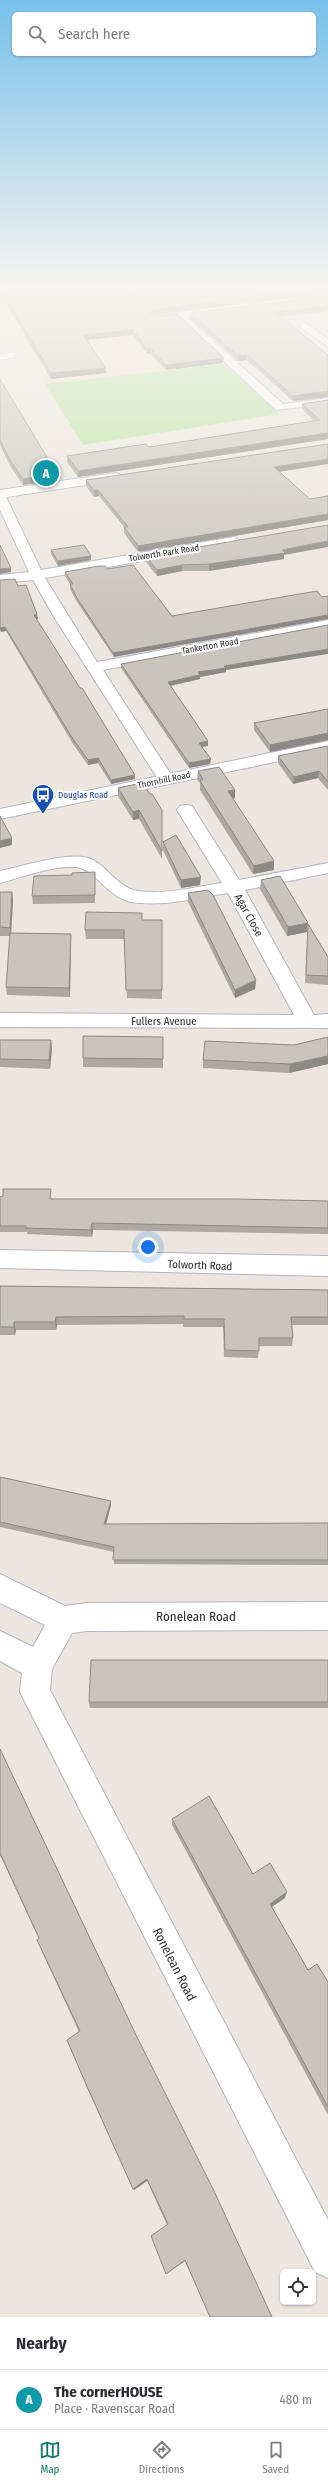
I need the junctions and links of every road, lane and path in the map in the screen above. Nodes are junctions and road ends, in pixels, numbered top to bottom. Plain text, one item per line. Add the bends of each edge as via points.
1 (269, 398) edge
2 (328, 400) edge
3 (131, 474) edge
4 (0, 496) edge
5 (246, 539) edge
6 (37, 575) junction
7 (0, 579) edge
8 (328, 624) edge
9 (93, 668) junction
10 (328, 746) edge
11 (166, 779) junction
12 (186, 810) dead end
13 (0, 814) edge
14 (328, 868) edge
15 (0, 877) edge
16 (234, 887) junction
17 (0, 1020) edge
18 (328, 1021) edge
19 (308, 1022) junction
20 (0, 1259) edge
21 (328, 1266) edge
22 (0, 1588) edge
23 (328, 1616) edge
24 (64, 1620) junction
25 (0, 1645) edge
26 (38, 1666) junction
27 (328, 2259) edge

1 - 2 street via 280,408
3 - 4 street
4 - 6 street
5 - 6 street, Tolworth Park Road
6 - 7 street, Tolworth Park Road
6 - 9 street
8 - 9 street, Tankerton Road
9 - 11 street
10 - 11 street, Thornhill Road
11 - 13 street, Thornhill Road
12 - 16 street, Agar Close
14 - 16 street
15 - 16 street via 64,862 86,863 115,887 132,896 158,898
16 - 19 street, Agar Close
17 - 19 street, Fullers Avenue
18 - 19 street, Fullers Avenue
20 - 21 street, Tolworth Road
22 - 24 street
23 - 24 street, Ronelean Road via 87,1617
24 - 26 street, Ronelean Road
25 - 26 street
26 - 27 street, Ronelean Road via 35,1692

